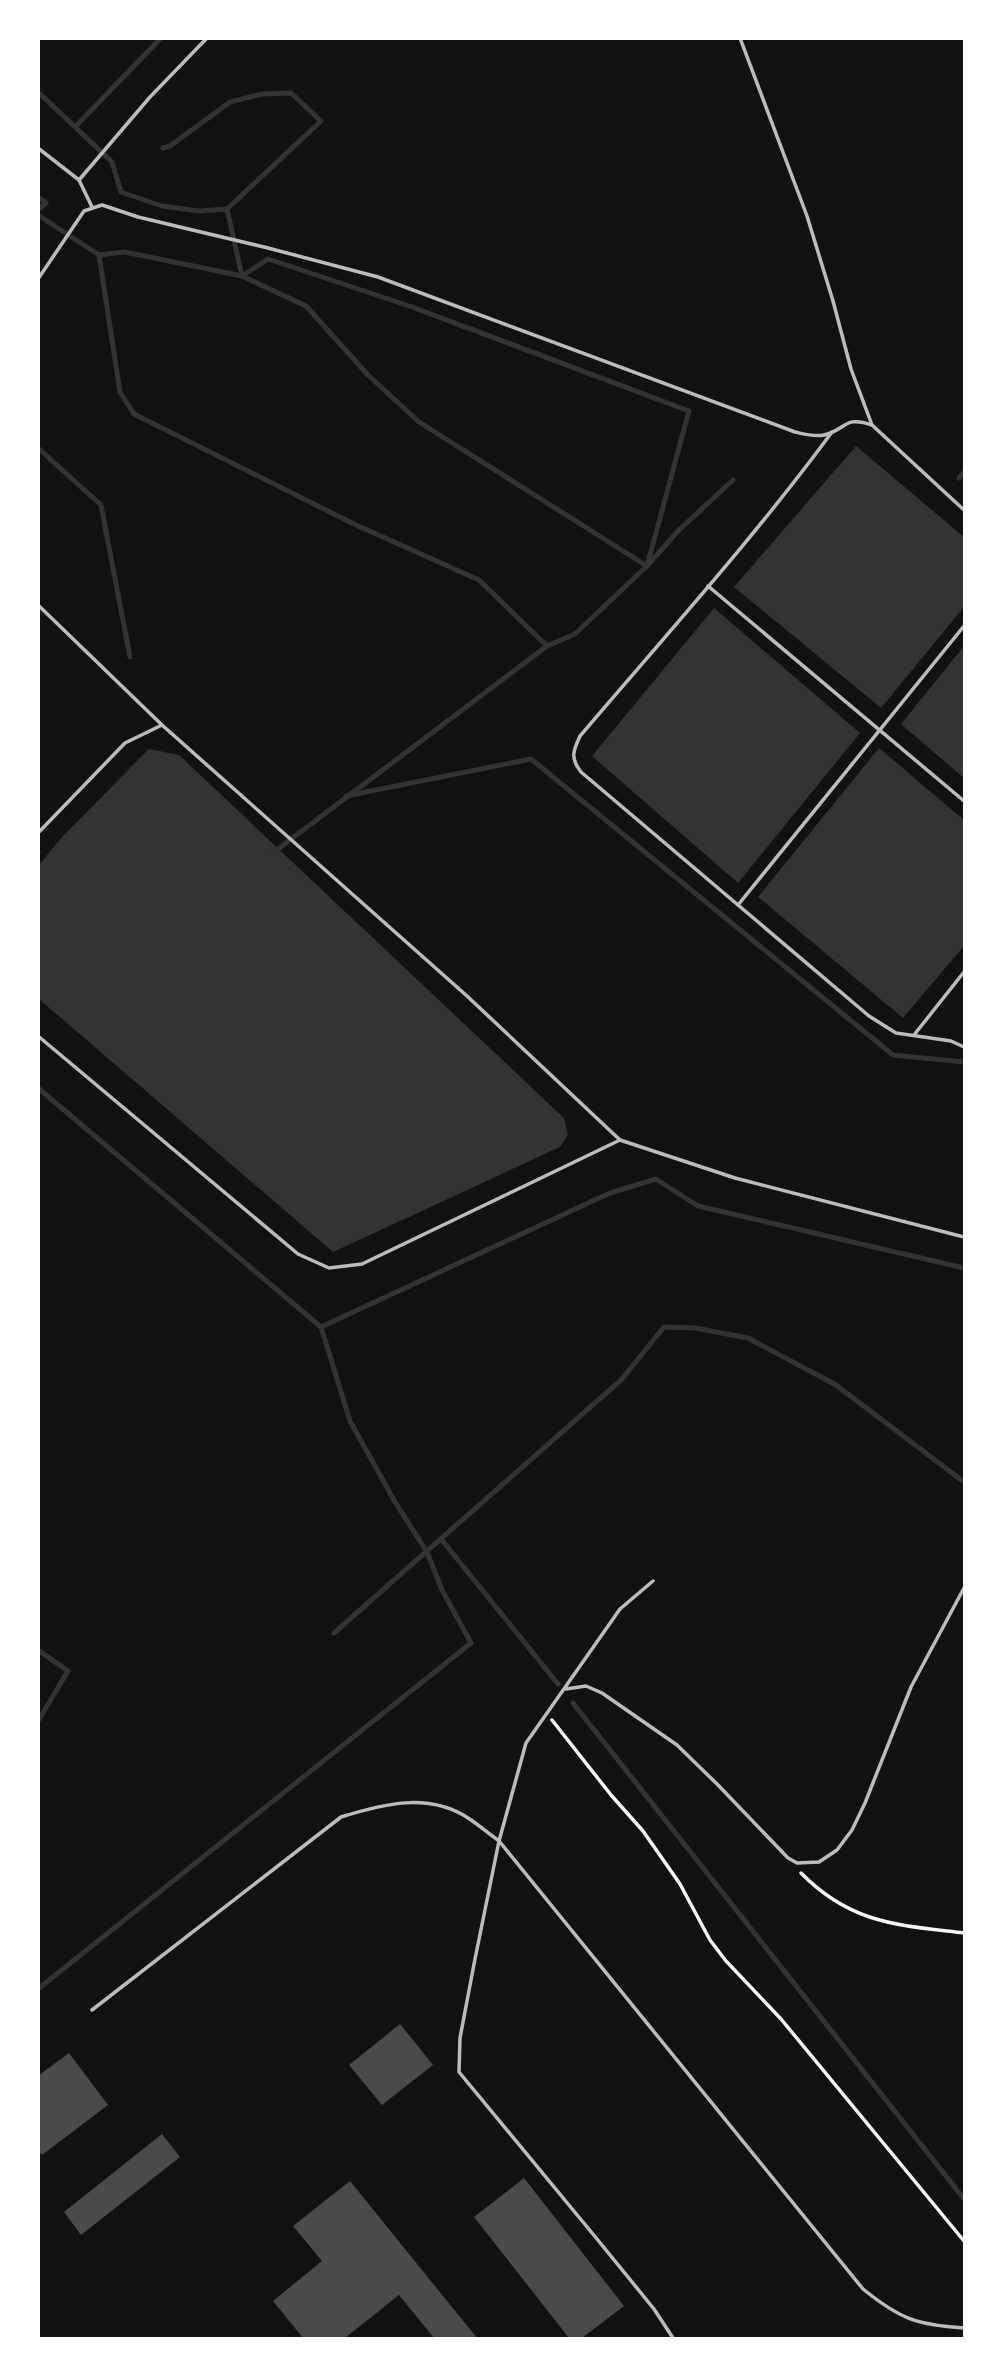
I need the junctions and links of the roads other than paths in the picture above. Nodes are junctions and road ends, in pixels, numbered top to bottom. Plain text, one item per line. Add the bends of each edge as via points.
1 (207, 38) edge
2 (740, 38) edge
3 (38, 148) edge
4 (79, 180) junction
5 (92, 207) junction
6 (38, 279) edge
7 (872, 425) junction
8 (833, 430) junction
9 (964, 510) edge
10 (708, 586) junction
11 (38, 605) edge
12 (964, 626) edge
13 (162, 725) junction
14 (880, 730) junction
15 (964, 801) edge
16 (38, 833) edge
17 (738, 905) junction
18 (964, 972) edge
19 (38, 1036) edge
20 (912, 1036) junction
21 (964, 1046) edge
22 (620, 1140) junction
23 (964, 1237) edge
24 (653, 1581) dead end
25 (964, 1588) edge
26 (566, 1689) junction
27 (499, 1841) junction
28 (92, 2010) dead end
29 (964, 2328) edge
30 (673, 2339) edge

1 - 4 lane
2 - 7 lane via 807,216
3 - 4 lane
4 - 5 lane
5 - 6 lane via 84,211
5 - 8 lane via 102,205 378,277 795,432 808,436
7 - 8 lane via 857,420
7 - 9 lane
8 - 10 lane
10 - 14 lane
10 - 17 lane via 580,736 572,753 581,772
11 - 13 lane
12 - 14 lane
13 - 16 lane via 125,743
13 - 22 lane via 467,996
14 - 15 lane
14 - 17 lane
17 - 20 lane via 869,1016 896,1033
18 - 20 lane
19 - 22 lane via 298,1254 329,1268 362,1264
20 - 21 lane
22 - 23 lane via 735,1178
24 - 26 lane via 620,1609
25 - 26 lane via 911,1687 852,1830 837,1850 819,1862 797,1863 788,1858 677,1745 602,1693 586,1686
26 - 27 lane via 526,1743
27 - 28 lane via 466,1816 429,1803 387,1803 341,1817
27 - 29 lane via 863,2289 891,2312 930,2326
27 - 30 lane via 460,2038 459,2072

